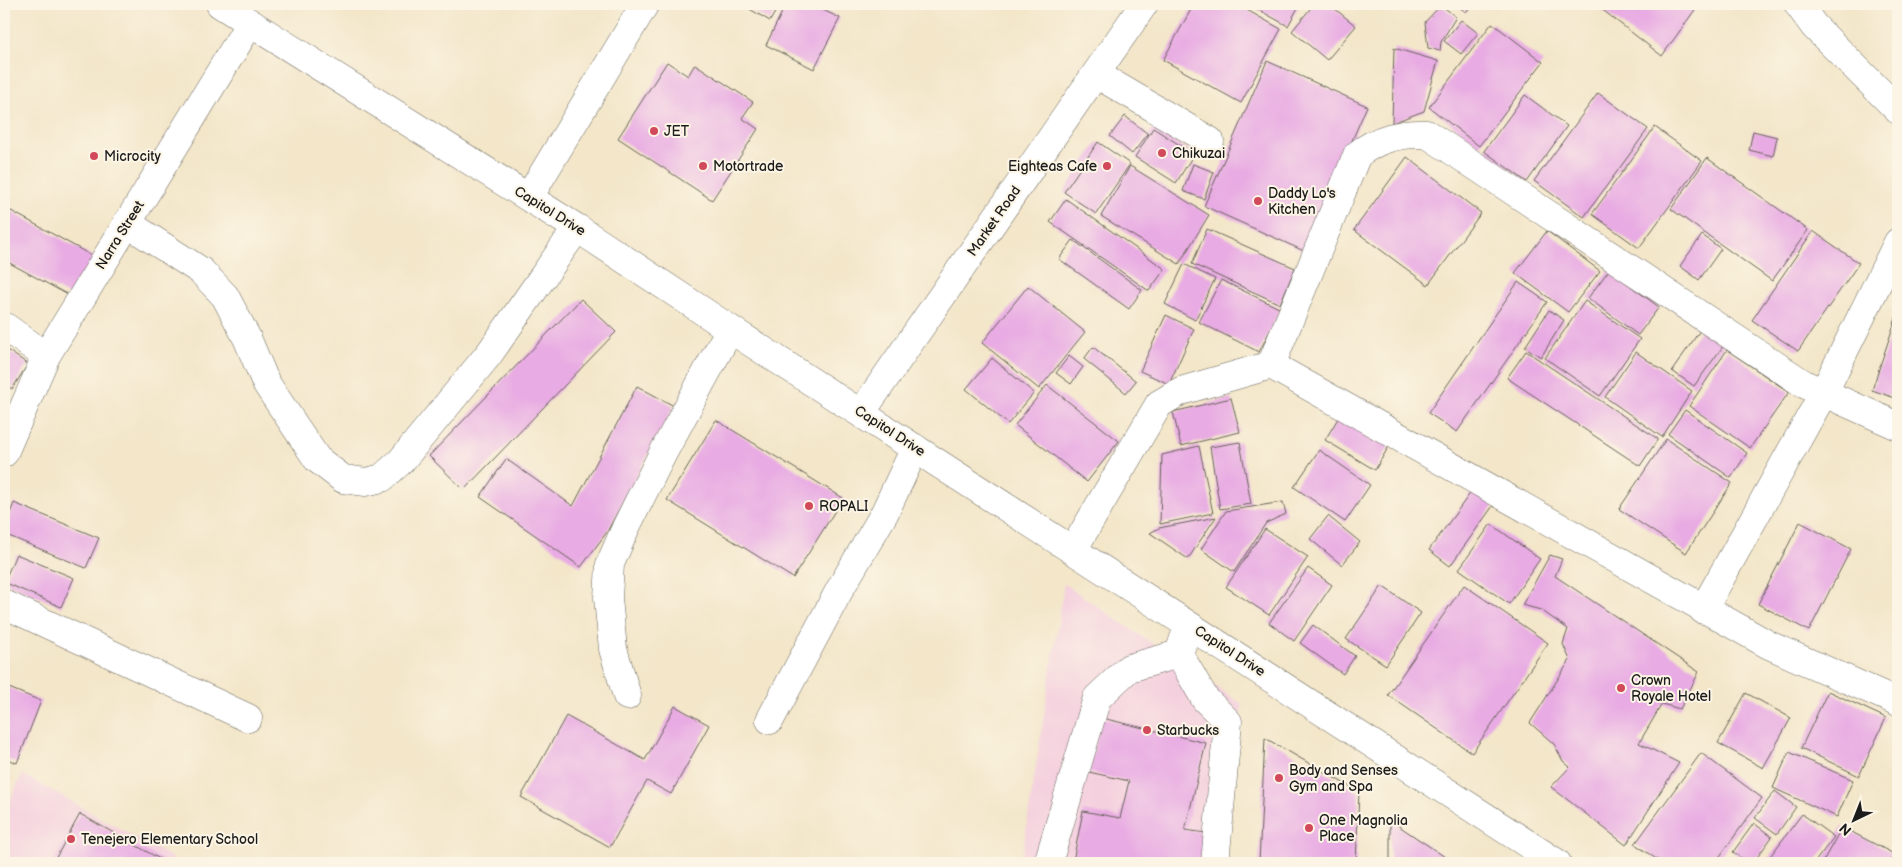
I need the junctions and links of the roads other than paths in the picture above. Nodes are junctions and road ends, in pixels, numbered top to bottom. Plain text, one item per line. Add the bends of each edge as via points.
1 (220, 4) edge
2 (645, 4) edge
3 (1144, 4) edge
4 (1798, 4) edge
5 (250, 23) junction
6 (1096, 74) junction
7 (1898, 110) edge
8 (1210, 141) dead end
9 (529, 198) junction
10 (127, 223) junction
11 (577, 228) junction
12 (1898, 242) edge
13 (4, 326) edge
14 (730, 329) junction
15 (46, 356) junction
16 (1271, 365) junction
17 (1824, 392) junction
18 (861, 413) junction
19 (1898, 426) edge
20 (915, 448) junction
21 (4, 453) edge
22 (1073, 550) junction
23 (4, 604) edge
24 (1703, 610) junction
25 (1189, 625) junction
26 (1179, 654) junction
27 (627, 696) dead end
28 (1898, 702) edge
29 (248, 718) dead end
30 (770, 720) dead end
31 (1048, 863) edge
32 (1215, 863) edge
33 (1557, 863) edge

1 - 5 street, Capitol Drive
2 - 9 street
3 - 6 street, Market Road
4 - 7 street via 1814,26
5 - 9 street, Capitol Drive
5 - 10 street, Narra Street
6 - 8 street
6 - 18 street, Market Road
9 - 11 street, Capitol Drive
10 - 11 street via 201,271 225,296 266,383 317,459 343,479 366,482 382,478 407,454 489,354
10 - 15 street, Narra Street
11 - 14 street, Capitol Drive
12 - 17 street
13 - 15 street
14 - 18 street, Capitol Drive
14 - 27 street via 659,461 610,564 608,598 614,649
15 - 21 street, Narra Street
16 - 17 street via 1357,155 1372,143 1409,133 1427,134 1804,384
16 - 22 street via 1181,391 1159,404
16 - 24 street
17 - 19 street
17 - 24 street
18 - 20 street, Capitol Drive
20 - 22 street, Capitol Drive
20 - 30 street via 884,514 840,588
22 - 25 street, Capitol Drive
23 - 29 street
24 - 28 street via 1769,645
25 - 26 street
25 - 33 street, Capitol Drive
26 - 31 street via 1129,668 1098,698
26 - 32 street via 1205,699 1228,722

